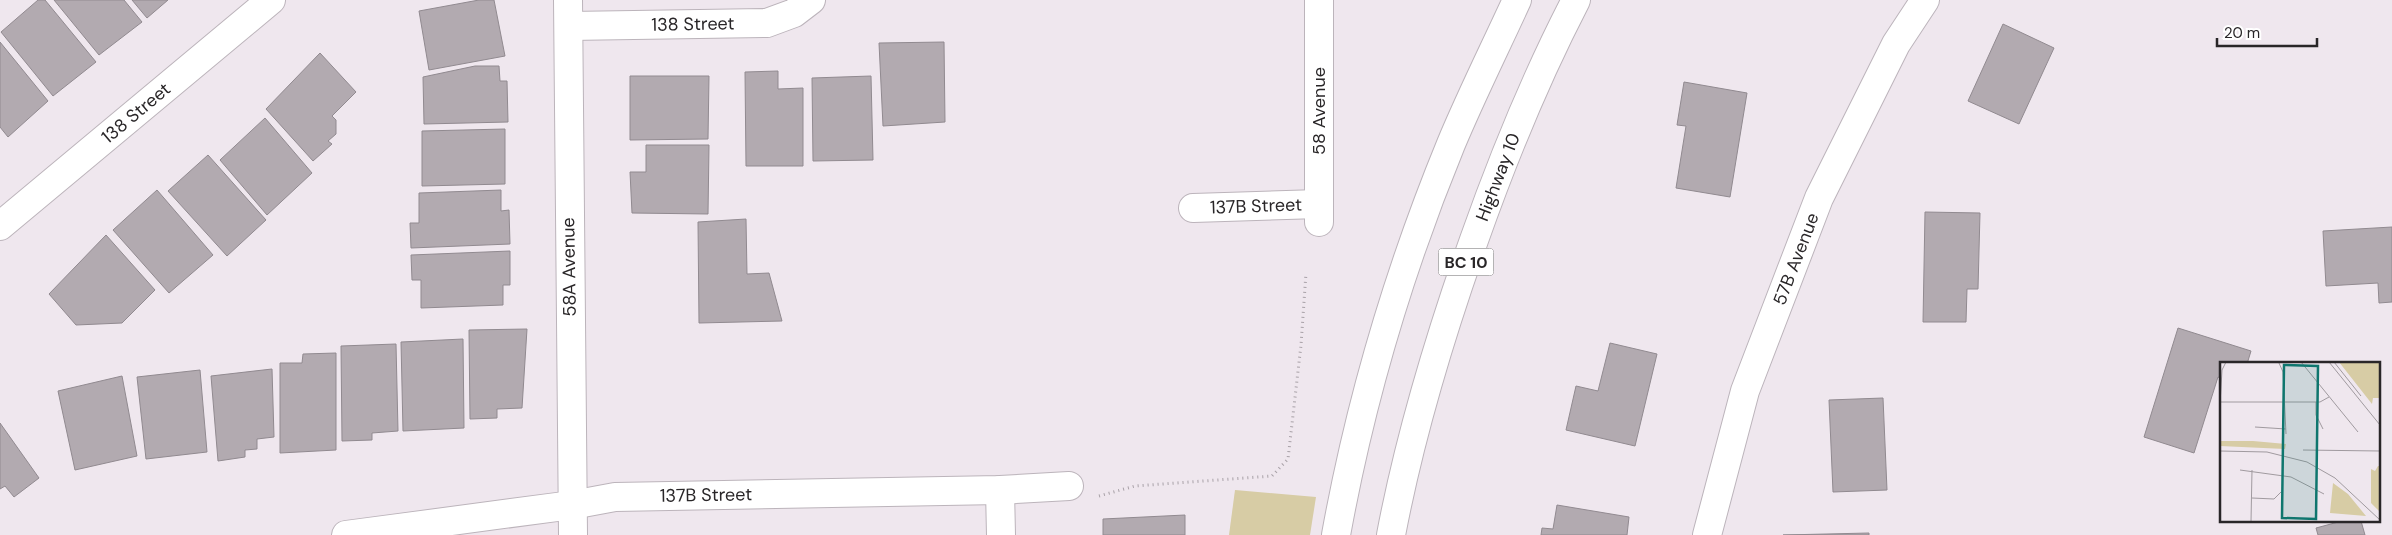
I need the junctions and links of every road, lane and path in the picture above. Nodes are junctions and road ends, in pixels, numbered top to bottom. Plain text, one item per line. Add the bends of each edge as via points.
1 (271, 0) edge
2 (811, 0) edge
3 (1319, 0) edge
4 (1517, 0) edge
5 (1576, 0) edge
6 (1925, 0) edge
7 (569, 13) edge
8 (1193, 208) dead end
9 (1319, 213) joint
10 (0, 226) edge
11 (1306, 273) dead end
12 (1000, 490) junction
13 (1081, 492) joint
14 (572, 505) junction
15 (346, 535) edge
16 (573, 535) edge
17 (1001, 535) edge
18 (1336, 535) edge
19 (1391, 535) edge
20 (1707, 535) edge

1 - 10 main road, 138 Street
2 - 7 main road, 138 Street via 794,13 767,23
3 - 9 main road, 58 Avenue
4 - 18 main road, BC 10 via 1451,145 1397,291 1348,472
5 - 19 main road, Highway 10 / BC 10 via 1505,153 1447,315 1401,482
6 - 20 main road, 57B Avenue via 1896,44 1819,198 1745,391
7 - 14 main road, 58A Avenue
8 - 9 main road, 137B Street
11 - 13 path via 1302,345 1288,459 1272,476
12 - 13 main road, 137B Street
12 - 14 main road, 137B Street via 618,497
12 - 17 main road
14 - 15 main road, 137B Street
14 - 16 main road, 58A Avenue

